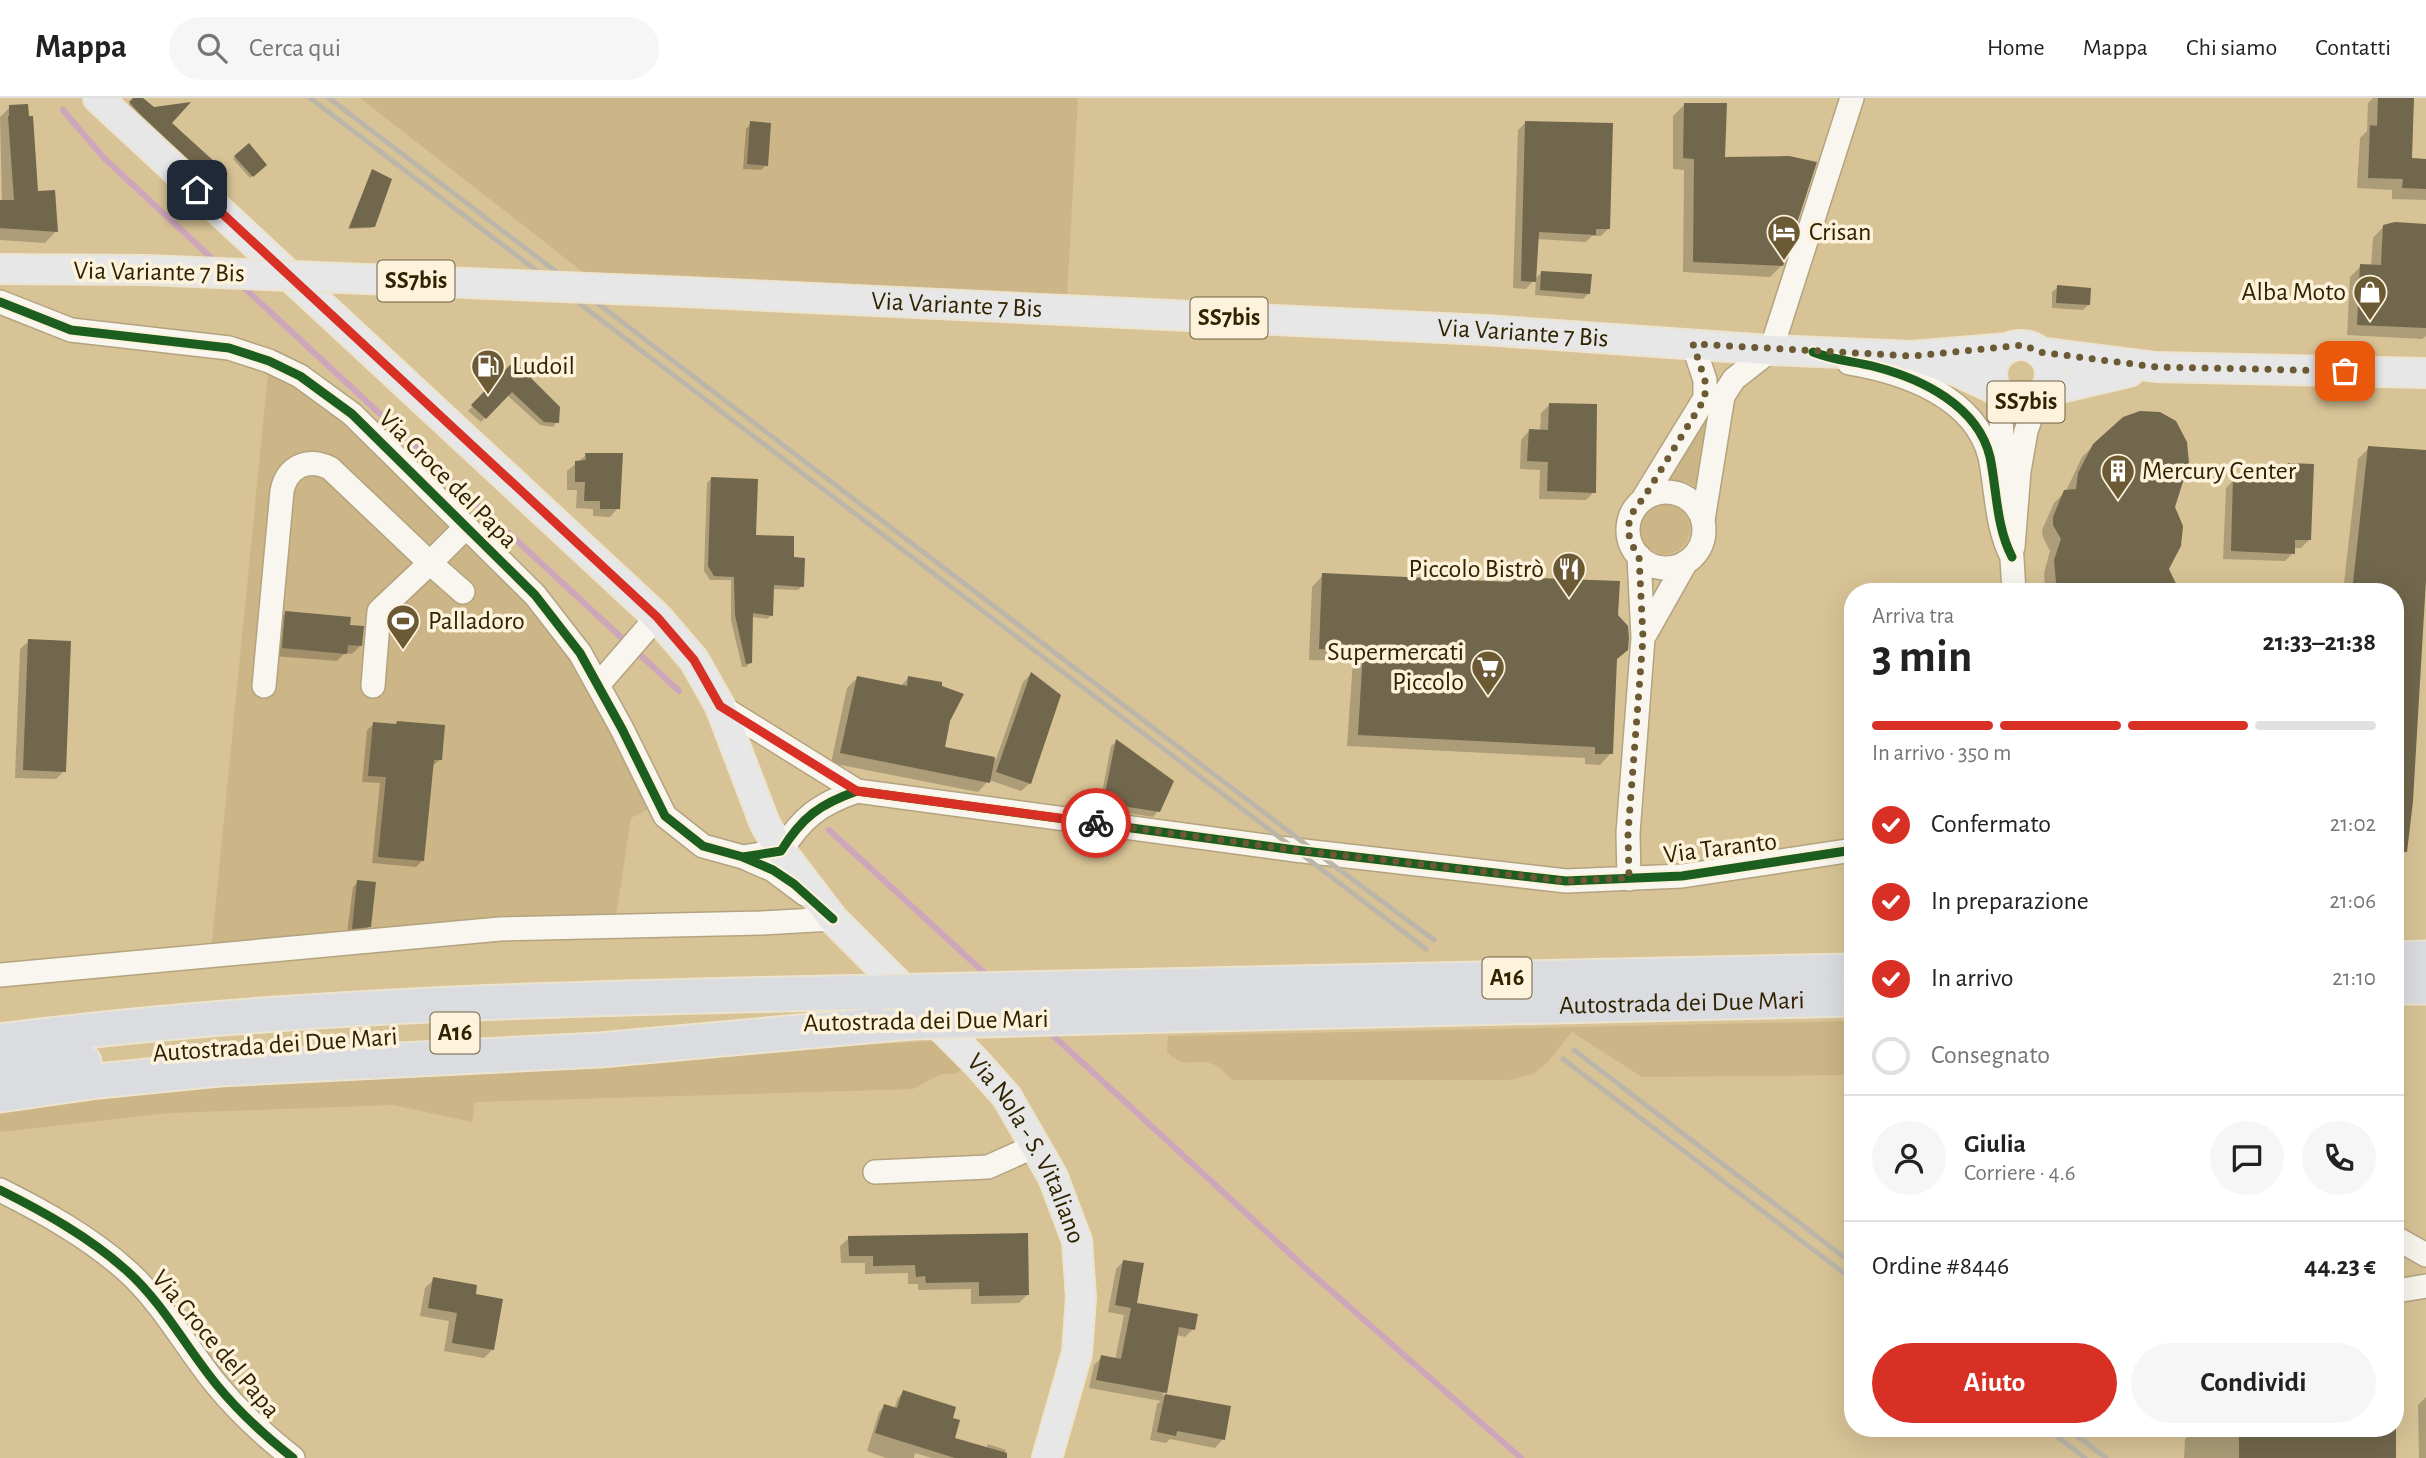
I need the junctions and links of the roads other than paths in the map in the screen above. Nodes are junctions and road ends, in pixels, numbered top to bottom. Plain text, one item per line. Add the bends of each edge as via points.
1 (98, 98) edge
2 (1852, 98) edge
3 (0, 269) edge
4 (0, 302) edge
5 (1693, 344) junction
6 (2008, 348) junction
7 (1771, 350) junction
8 (1813, 352) junction
9 (2039, 352) junction
10 (1912, 356) junction
11 (2156, 367) junction
12 (2426, 373) edge
13 (1998, 391) junction
14 (2041, 395) junction
15 (1643, 499) junction
16 (1703, 520) junction
17 (466, 527) junction
18 (1639, 556) junction
19 (2012, 557) junction
20 (1686, 562) junction
21 (430, 563) junction
22 (2013, 583) edge
23 (463, 592) dead end
24 (657, 617) junction
25 (1643, 638) junction
26 (598, 685) junction
27 (264, 686) dead end
28 (373, 686) dead end
29 (720, 706) junction
30 (857, 791) junction
31 (781, 851) junction
32 (1844, 851) edge
33 (743, 857) junction
34 (1629, 878) junction
35 (833, 919) junction
36 (2426, 958) edge
37 (2404, 959) edge
38 (1844, 971) edge
39 (0, 975) edge
40 (2404, 987) edge
41 (2426, 987) edge
42 (1844, 999) edge
43 (1163, 1000) junction
44 (911, 1021) junction
45 (0, 1041) edge
46 (0, 1071) edge
47 (0, 1096) edge
48 (1037, 1145) junction
49 (875, 1172) dead end
50 (0, 1190) edge
51 (2404, 1243) edge
52 (2426, 1255) edge
53 (2426, 1286) edge
54 (2404, 1290) edge
55 (293, 1458) edge
56 (1047, 1458) edge

1 - 24 main road, Via Nola - S. Vitaliano
2 - 7 street
3 - 5 main road, Via Variante 7 Bis / SS7bis, bridge via 146,270 686,292
4 - 17 street, Via Croce del Papa via 71,330 229,348 269,361 300,376 352,414
5 - 7 main road, Via Variante 7 Bis / SS7bis
5 - 15 street via 1705,380 1705,398
6 - 9 main road, SS7bis via 2024,345
6 - 10 main road, Via Variante 7 Bis / SS7bis
6 - 13 main road, SS7bis via 1995,362 1993,380
7 - 8 main road, Via Variante 7 Bis / SS7bis
7 - 16 street via 1727,387 1723,396
8 - 10 main road, Via Variante 7 Bis / SS7bis
8 - 19 street via 1910,379 1932,388 1961,410 1989,454 2003,540
9 - 11 main road, SS7bis
9 - 14 main road, SS7bis via 2046,358 2050,376
10 - 13 main road, Via Variante 7 Bis / SS7bis
11 - 12 main road, SS7bis
11 - 14 main road, SS7bis
13 - 14 main road, SS7bis via 2013,402
13 - 19 street
14 - 19 street via 2026,431
15 - 16 street via 1668,491 1681,494
15 - 18 street via 1634,508 1628,533
16 - 20 street via 1701,544
17 - 21 street
17 - 26 street, Via Croce del Papa via 535,595 580,653
18 - 20 street via 1662,568
18 - 25 street
19 - 22 street
20 - 25 street
21 - 23 street
21 - 27 street via 330,468 312,463 295,469 282,491
21 - 28 street via 379,611
24 - 26 street
24 - 29 main road, Via Nola - S. Vitaliano via 694,660
25 - 34 street via 1628,833
26 - 33 street, Via Croce del Papa via 665,816 703,846
29 - 30 street
29 - 31 main road, Via Nola - S. Vitaliano via 765,824
30 - 31 street, Via Taranto via 809,814
30 - 34 street, Via Taranto via 1538,878
31 - 33 street, Via Croce del Papa
31 - 35 main road, Via Nola - S. Vitaliano
32 - 34 street, Via Taranto via 1682,876
33 - 35 street, Via Croce del Papa via 794,884
35 - 39 street via 500,929
35 - 48 main road, Via Nola - S. Vitaliano via 976,1062 1007,1097
36 - 37 highway
38 - 43 highway, Autostrada dei Due Mari / A16
40 - 41 highway
42 - 43 highway, Autostrada dei Due Mari / A16
43 - 44 highway, Autostrada dei Due Mari / A16, bridge
43 - 45 highway, Autostrada dei Due Mari / A16, bridge via 882,992 611,998 413,1005
44 - 46 highway, Autostrada dei Due Mari / A16 via 413,1035 219,1048
44 - 47 highway via 600,1050 219,1069
48 - 49 street via 988,1167
48 - 56 main road, Via Nola - S. Vitaliano via 1077,1241 1081,1297 1077,1353
50 - 55 street, Via Croce del Papa via 45,1213 127,1271 217,1385 265,1436
51 - 52 street
53 - 54 street

